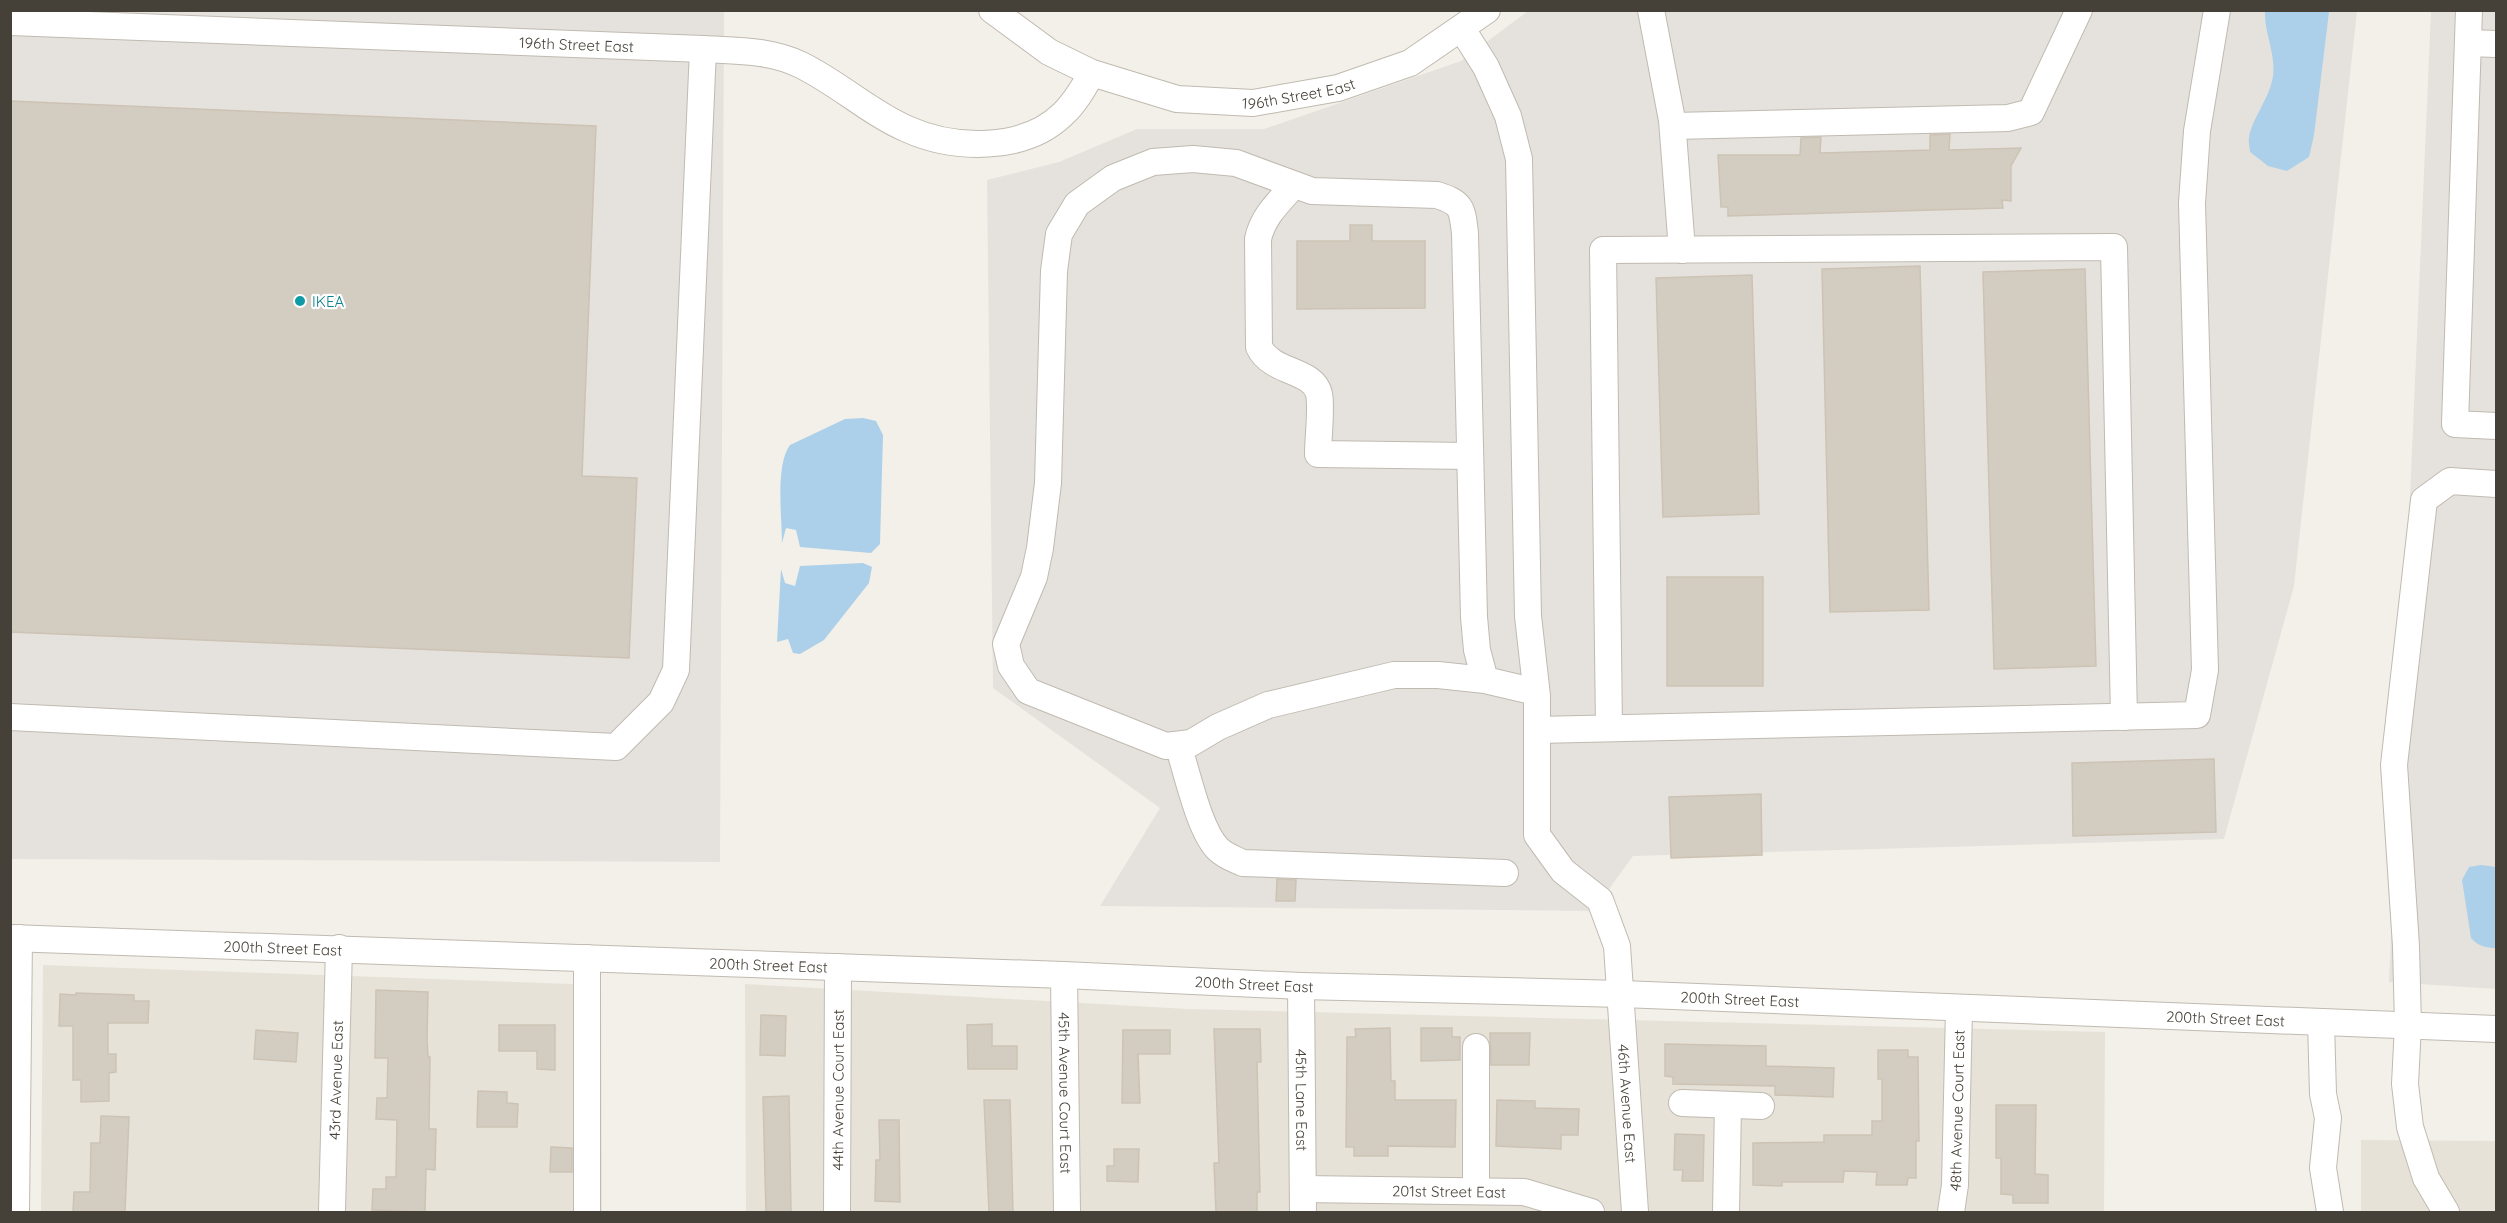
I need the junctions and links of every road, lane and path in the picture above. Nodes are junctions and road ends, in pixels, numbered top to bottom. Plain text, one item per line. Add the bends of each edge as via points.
1 (992, 10) edge
2 (1487, 10) edge
3 (1651, 10) edge
4 (2079, 10) edge
5 (2217, 10) edge
6 (2469, 10) edge
7 (10, 22) edge
8 (1462, 29) junction
9 (2468, 43) junction
10 (2496, 44) edge
11 (703, 49) junction
12 (1092, 73) junction
13 (1673, 126) junction
14 (1294, 185) junction
15 (1682, 250) junction
16 (2496, 426) edge
17 (1470, 456) junction
18 (2496, 484) edge
19 (1485, 680) junction
20 (1536, 692) junction
21 (10, 717) edge
22 (2124, 717) junction
23 (1609, 728) junction
24 (1537, 730) junction
25 (1178, 745) junction
26 (1505, 873) dead end
27 (15, 938) edge
28 (339, 948) junction
29 (587, 958) junction
30 (838, 967) junction
31 (1064, 975) junction
32 (1300, 986) junction
33 (1622, 994) junction
34 (1959, 1009) junction
35 (2320, 1022) junction
36 (2408, 1025) junction
37 (2496, 1029) edge
38 (1476, 1047) dead end
39 (1682, 1102) dead end
40 (1728, 1104) junction
41 (1761, 1106) dead end
42 (1476, 1191) junction
43 (1303, 1201) edge
44 (332, 1210) dead end
45 (16, 1212) edge
46 (587, 1212) edge
47 (837, 1212) edge
48 (1067, 1212) edge
49 (1591, 1212) edge
50 (1635, 1212) edge
51 (1726, 1212) edge
52 (1951, 1212) edge
53 (2330, 1212) edge
54 (2446, 1212) edge

1 - 12 street, 196th Street East via 1049,52
2 - 8 street, 196th Street East
3 - 13 street
4 - 13 street via 2031,112 2008,118
5 - 22 street via 2197,131 2192,203 2205,670 2197,715
6 - 9 street
7 - 11 street, 196th Street East
8 - 12 street, 196th Street East via 1410,63 1338,88 1253,103 1177,99
8 - 20 street, 46th Avenue East via 1486,67 1508,116 1519,159 1528,616
9 - 10 street
9 - 16 street via 2455,424
11 - 12 street, 196th Street East via 772,54 801,65 907,129 938,139 970,143 1004,143 1037,131 1063,115
11 - 21 street via 676,670 661,702 616,747
13 - 15 street
14 - 17 street via 1312,191 1437,195 1454,201 1463,211
14 - 17 street via 1270,210 1260,228 1259,347 1273,364 1303,375 1319,393 1318,454
14 - 25 street via 1236,163 1193,159 1153,162 1113,178 1077,204 1059,234 1054,271 1047,494 1034,577 1006,644 1011,666 1029,691 1166,746
15 - 22 street via 2114,247
15 - 23 street via 1603,250
17 - 19 street via 1476,650
18 - 36 street via 2450,481 2424,500 2394,765
19 - 20 street
19 - 25 street via 1394,675 1268,705 1191,743
20 - 24 street, 46th Avenue East
22 - 23 street
23 - 24 street
24 - 33 street, 46th Avenue East via 1537,835 1563,871 1600,900 1617,946
25 - 26 street via 1208,833 1217,848 1243,863
27 - 28 street, 200th Street East
27 - 45 street
28 - 29 street, 200th Street East
28 - 44 street, 43rd Avenue East
29 - 30 street, 200th Street East
29 - 46 street
30 - 31 street, 200th Street East
30 - 47 street, 44th Avenue Court East
31 - 32 street, 200th Street East
31 - 48 street, 45th Avenue Court East
32 - 33 street, 200th Street East
32 - 43 street, 45th Lane East
33 - 34 street, 200th Street East
33 - 50 street, 46th Avenue East
34 - 35 street, 200th Street East
34 - 52 street, 48th Avenue Court East
35 - 36 street, 200th Street East
35 - 53 street via 2328,1118 2323,1168
36 - 37 street, 200th Street East
36 - 54 street via 2405,1084 2410,1127 2426,1178
38 - 42 street
39 - 40 street
40 - 41 street
40 - 51 street
42 - 43 street, 201st Street East
42 - 49 street, 201st Street East via 1524,1192

